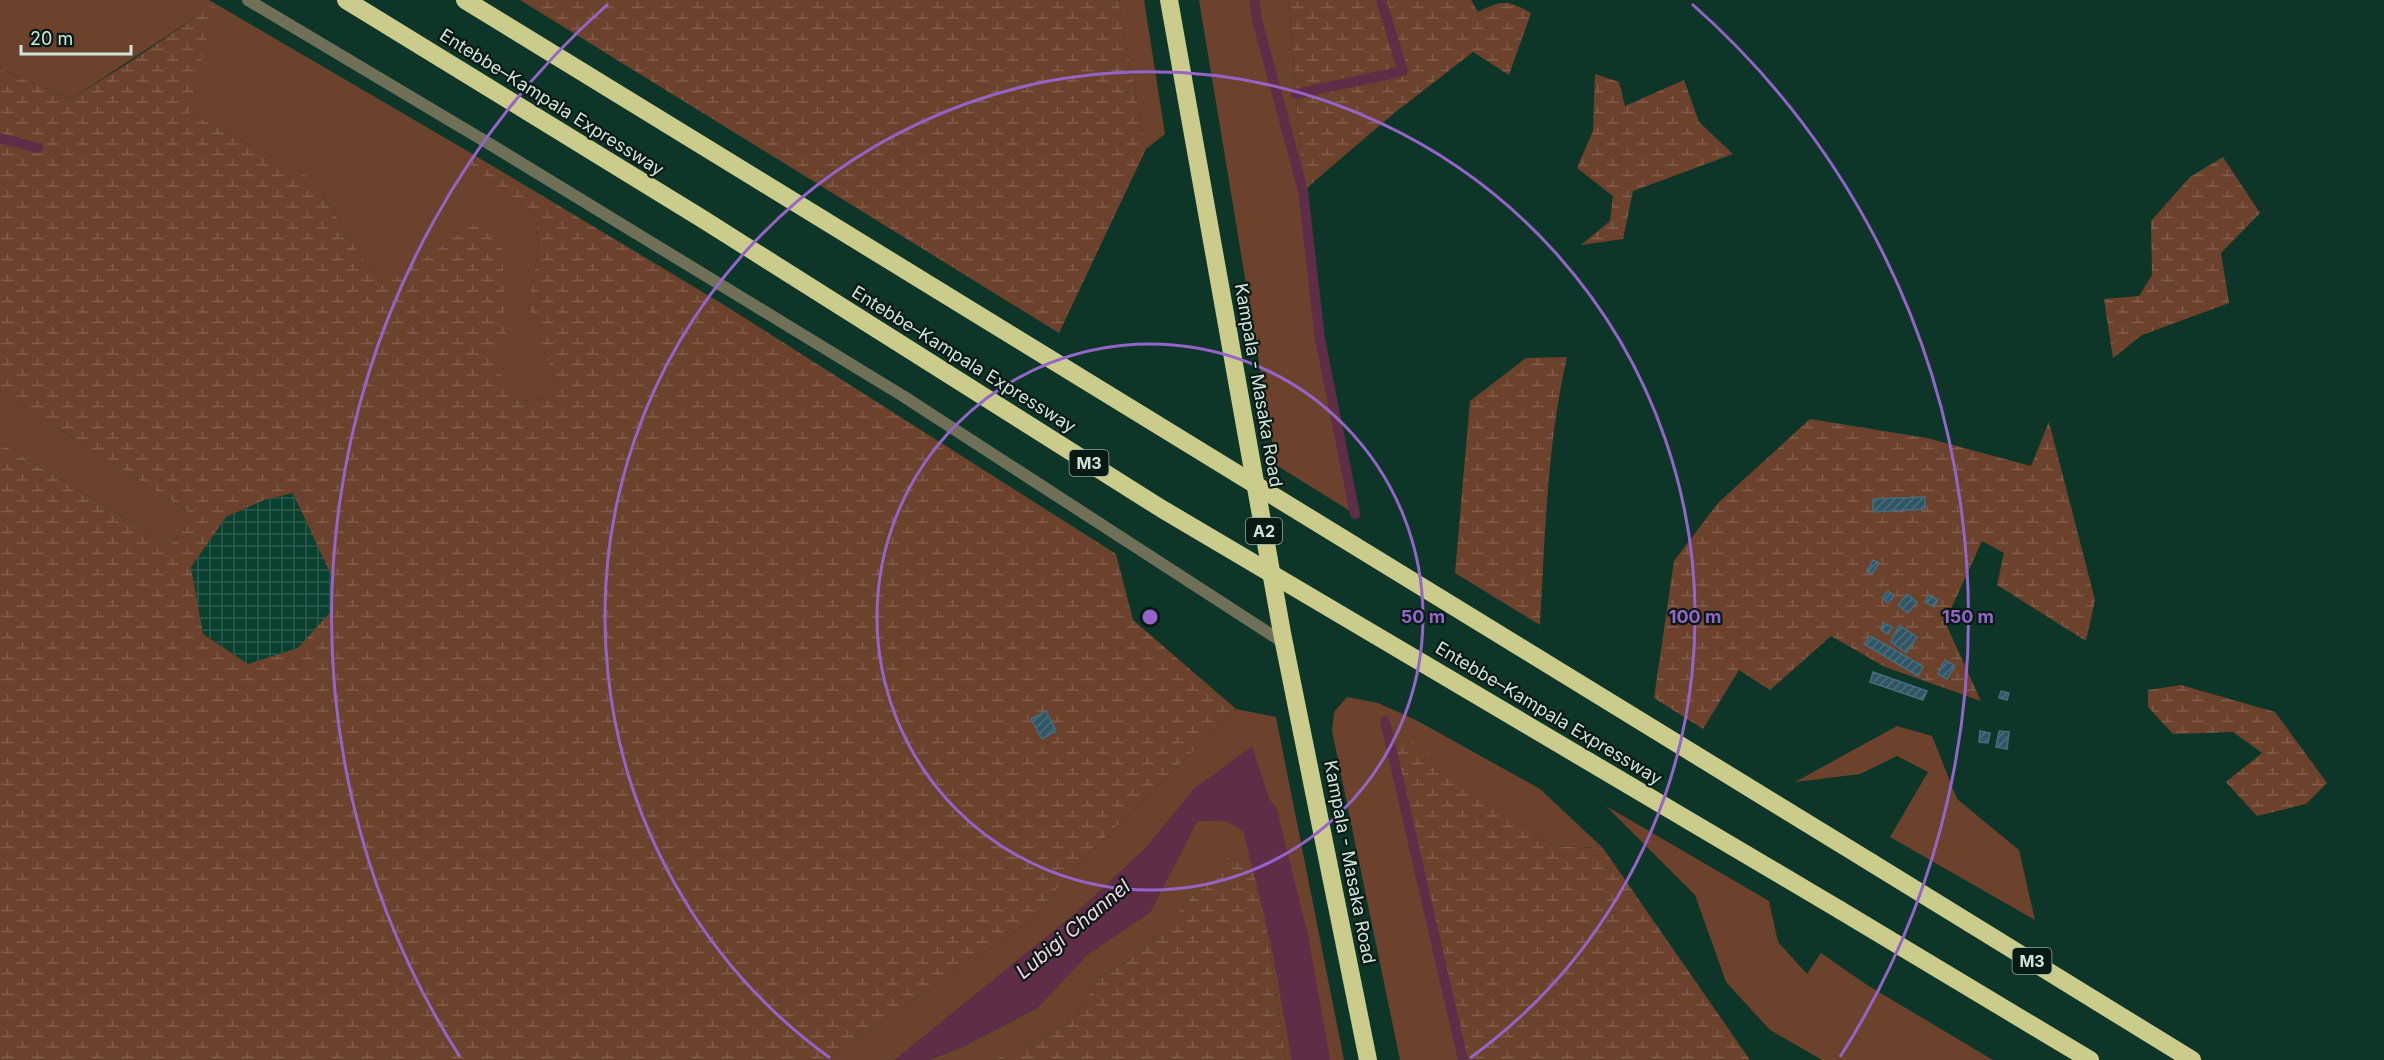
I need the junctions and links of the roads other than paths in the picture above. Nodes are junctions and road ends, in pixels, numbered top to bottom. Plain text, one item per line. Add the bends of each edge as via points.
1 (248, 0) edge
2 (346, 0) edge
3 (465, 0) edge
4 (1169, 0) edge
5 (1284, 643) junction
6 (1368, 1060) edge
7 (2090, 1060) edge
8 (2192, 1060) edge

1 - 5 street via 903,396
2 - 7 highway, Entebbe–Kampala Expressway / M3, bridge via 1162,509
3 - 8 highway, M3, bridge
4 - 5 highway, Kampala - Masaka Road / A2
5 - 6 highway, Kampala - Masaka Road / A2

